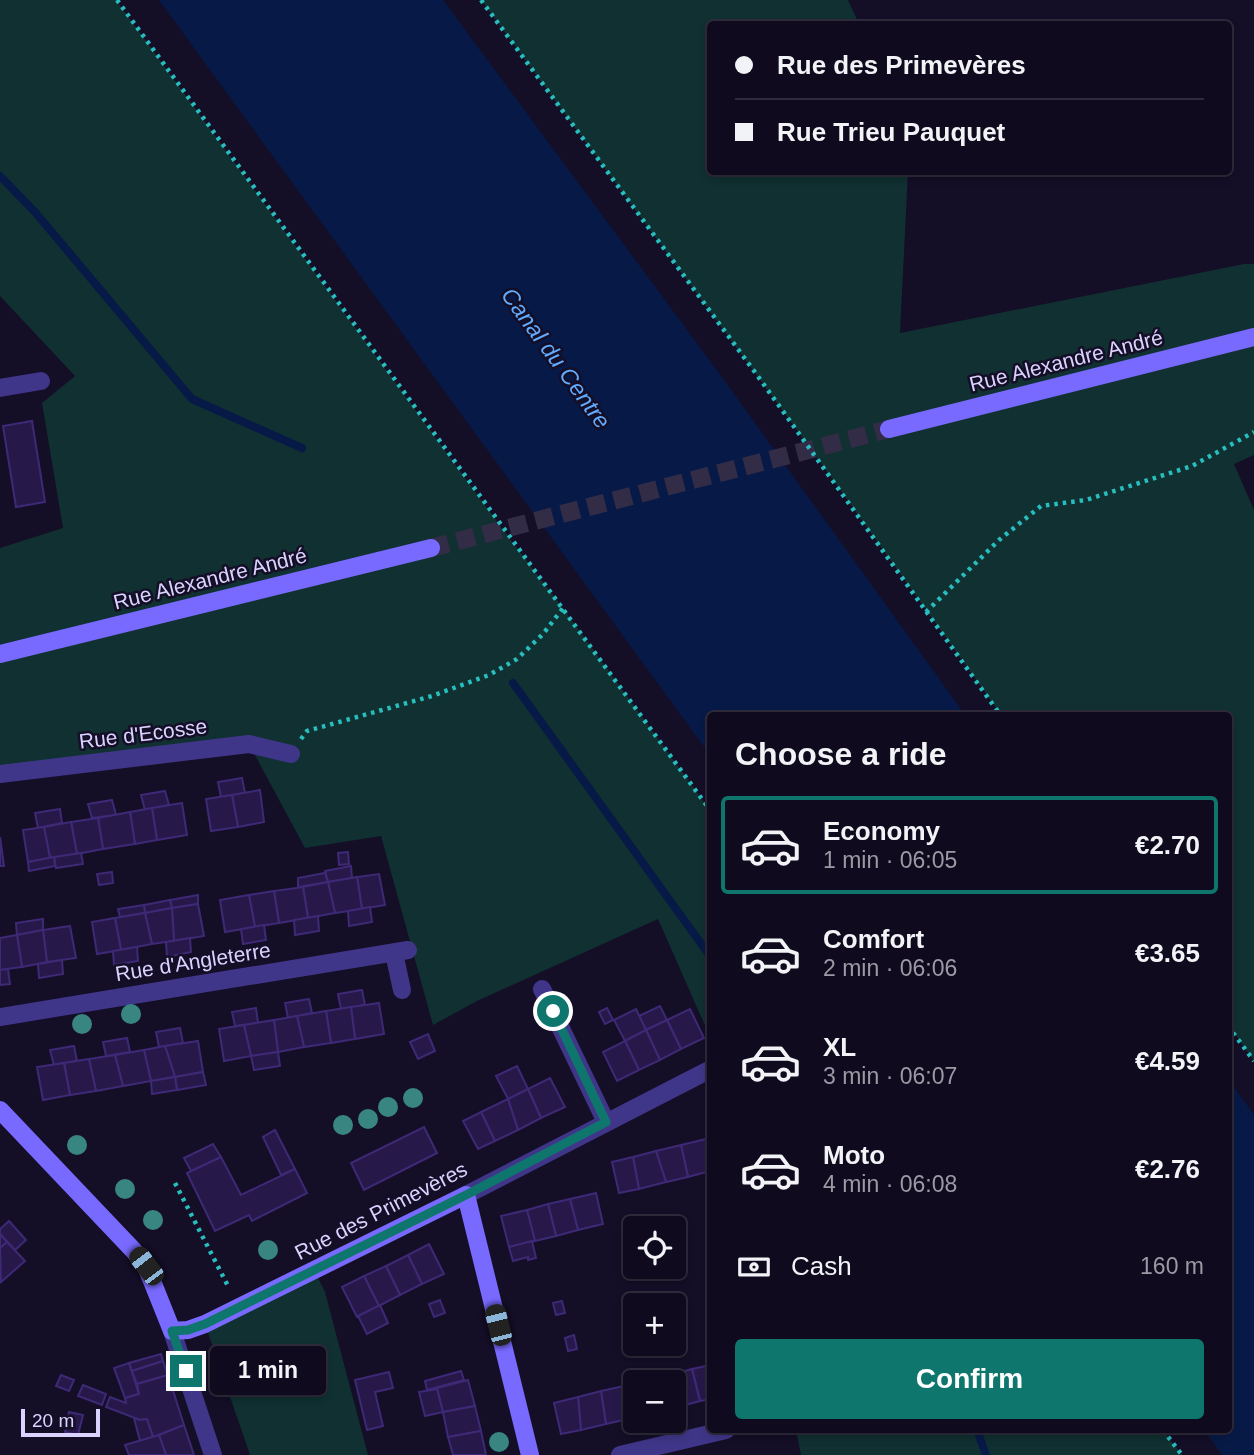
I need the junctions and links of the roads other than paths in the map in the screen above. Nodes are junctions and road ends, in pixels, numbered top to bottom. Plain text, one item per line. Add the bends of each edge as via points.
1 (1254, 337) edge
2 (41, 381) dead end
3 (0, 388) edge
4 (889, 429) tunnel mouth
5 (431, 548) tunnel mouth
6 (0, 654) edge
7 (291, 754) road end
8 (0, 774) edge
9 (542, 989) dead end
10 (402, 990) dead end
11 (0, 1017) edge
12 (707, 1072) edge
13 (0, 1110) edge
14 (606, 1122) junction
15 (466, 1195) junction
16 (172, 1331) junction
17 (713, 1433) edge
18 (212, 1455) edge
19 (530, 1455) edge
20 (621, 1455) edge

1 - 4 street, Rue Alexandre André
2 - 3 street
5 - 6 street, Rue Alexandre André
7 - 8 street, Rue d'Ecosse via 249,744
9 - 14 street
10 - 11 street, Rue d'Angleterre via 401,952
12 - 14 street, Rue des Primevères
13 - 16 street via 146,1266
14 - 15 street, Rue des Primevères
15 - 16 street, Rue des Primevères via 205,1324
15 - 19 street
16 - 18 street
17 - 20 street

